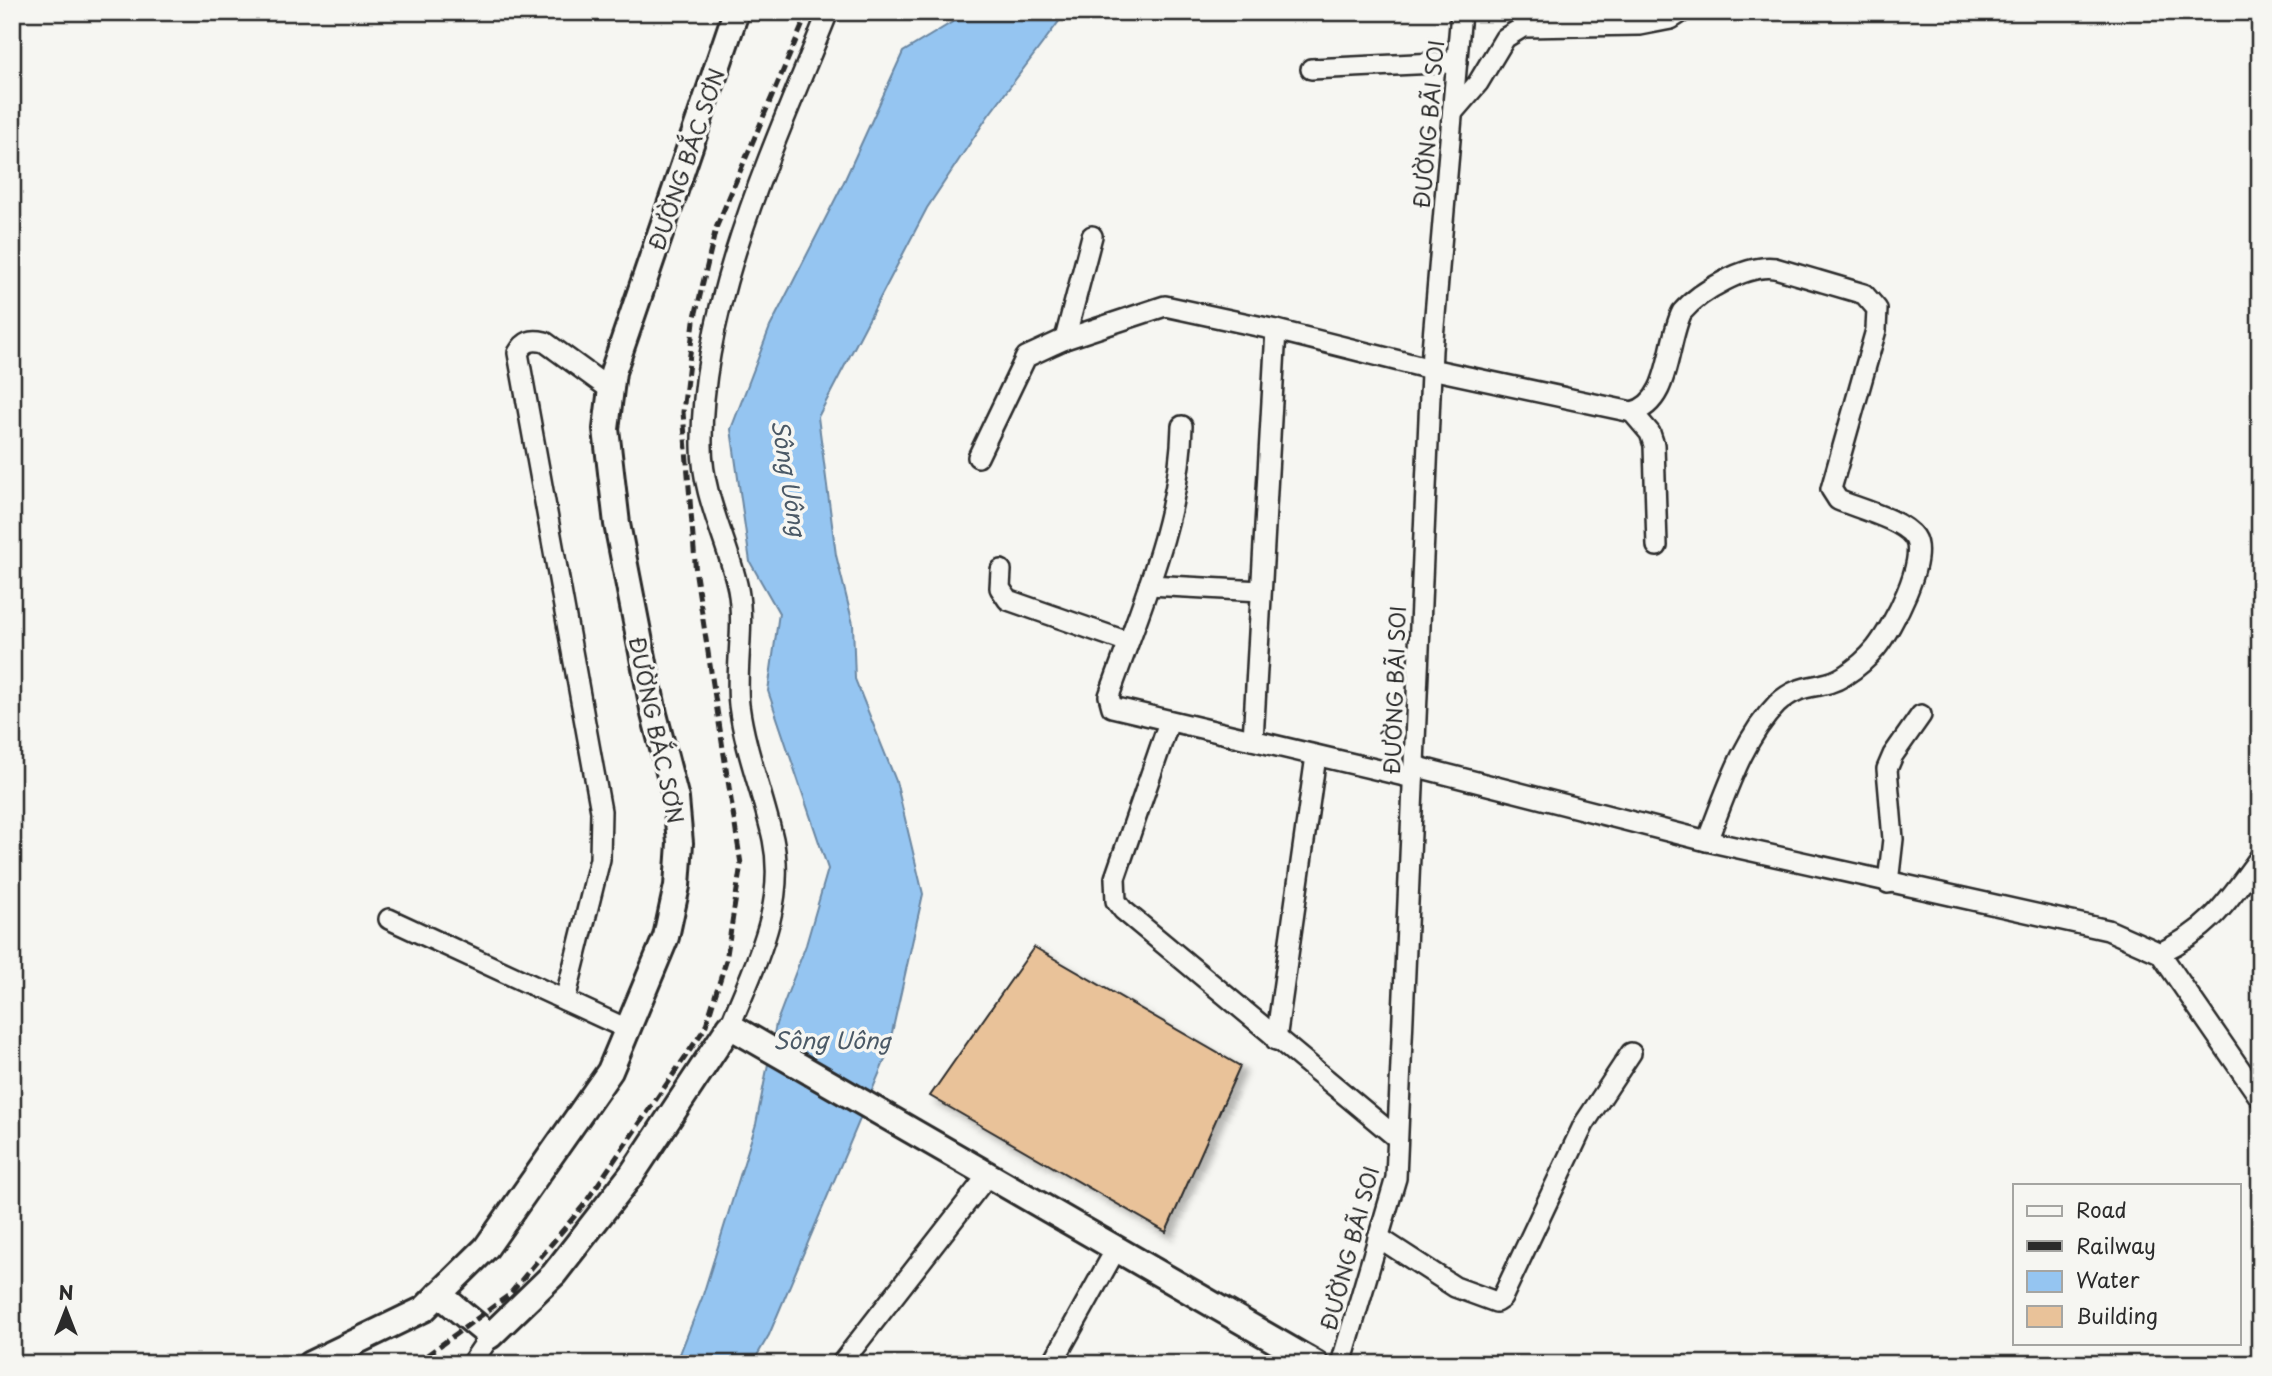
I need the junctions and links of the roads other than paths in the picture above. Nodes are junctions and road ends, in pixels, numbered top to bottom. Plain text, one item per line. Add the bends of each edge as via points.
1 (736, 12) edge
2 (828, 12) edge
3 (1461, 12) edge
4 (1682, 12) edge
5 (1457, 62) junction
6 (1311, 69) dead end
7 (1453, 112) junction
8 (1092, 236) dead end
9 (1276, 330) junction
10 (1065, 339) junction
11 (1431, 369) junction
12 (611, 390) junction
13 (1632, 412) junction
14 (1182, 426) dead end
15 (978, 457) dead end
16 (1657, 546) dead end
17 (1001, 570) dead end
18 (1149, 585) junction
19 (1261, 591) junction
20 (1128, 642) junction
21 (1921, 715) dead end
22 (1169, 722) junction
23 (1253, 740) junction
24 (1316, 756) junction
25 (1414, 772) junction
26 (1707, 841) junction
27 (2260, 857) edge
28 (1888, 883) junction
29 (389, 919) dead end
30 (2160, 953) junction
31 (565, 1000) junction
32 (627, 1029) junction
33 (736, 1030) junction
34 (1276, 1040) junction
35 (1631, 1053) dead end
36 (2260, 1098) edge
37 (1397, 1138) junction
38 (988, 1175) junction
39 (1378, 1237) junction
40 (1116, 1249) junction
41 (439, 1294) junction
42 (490, 1336) junction
43 (1053, 1363) edge
44 (310, 1364) edge
45 (471, 1364) edge
46 (841, 1364) edge
47 (1316, 1364) edge
48 (1341, 1364) edge

1 - 12 main road, ĐƯỜNG BẮC SƠN via 613,372
2 - 33 street via 766,164 710,342 702,400 702,450 710,502 738,592 740,706 773,841 776,885 770,929
3 - 5 street, ĐƯỜNG BÃI SOI
4 - 7 street via 1640,25 1523,27 1505,37 1478,83
5 - 6 street
5 - 7 street, ĐƯỜNG BÃI SOI
7 - 11 street, ĐƯỜNG BÃI SOI
8 - 10 street
9 - 10 street via 1165,306
9 - 11 street
9 - 19 street
10 - 15 street via 1034,352 1019,366
11 - 13 street
11 - 25 street, ĐƯỜNG BÃI SOI
12 - 31 street via 545,342 523,344 518,353 601,811 600,859
12 - 32 main road, ĐƯỜNG BẮC SƠN via 606,429 617,524 654,714 676,799 680,843 677,887 666,937
13 - 16 street via 1654,445
13 - 26 street via 1648,406 1658,392 1682,312 1743,272 1775,268 1864,294 1877,309 1877,330 1831,489 1838,500 1909,531 1919,546 1919,563 1881,641 1868,656 1838,679 1791,692 1765,719 1742,757
14 - 18 street via 1177,489
17 - 20 street via 1000,588 1008,600
18 - 19 street
18 - 20 street
19 - 23 street
20 - 22 street via 1109,702 1116,710
21 - 28 street via 1887,769 1892,839
22 - 23 street
22 - 34 street via 1115,878 1116,901
23 - 24 street
24 - 25 street
24 - 34 street
25 - 26 street
25 - 37 street, ĐƯỜNG BÃI SOI
26 - 28 street
27 - 30 street via 2214,919 2186,941
28 - 30 street via 2108,930
29 - 31 street
30 - 36 street
31 - 32 street
32 - 41 main road, ĐƯỜNG BẮC SƠN via 610,1071 486,1248
33 - 38 main road
33 - 42 main road via 554,1274
34 - 37 street
35 - 39 street via 1584,1124 1502,1298 1496,1302 1469,1295
37 - 39 street, ĐƯỜNG BÃI SOI via 1396,1178
38 - 40 main road
38 - 46 street
39 - 48 street, ĐƯỜNG BÃI SOI
40 - 43 street
40 - 47 main road
41 - 42 main road
41 - 44 main road, ĐƯỜNG BẮC SƠN via 424,1309
42 - 45 street

